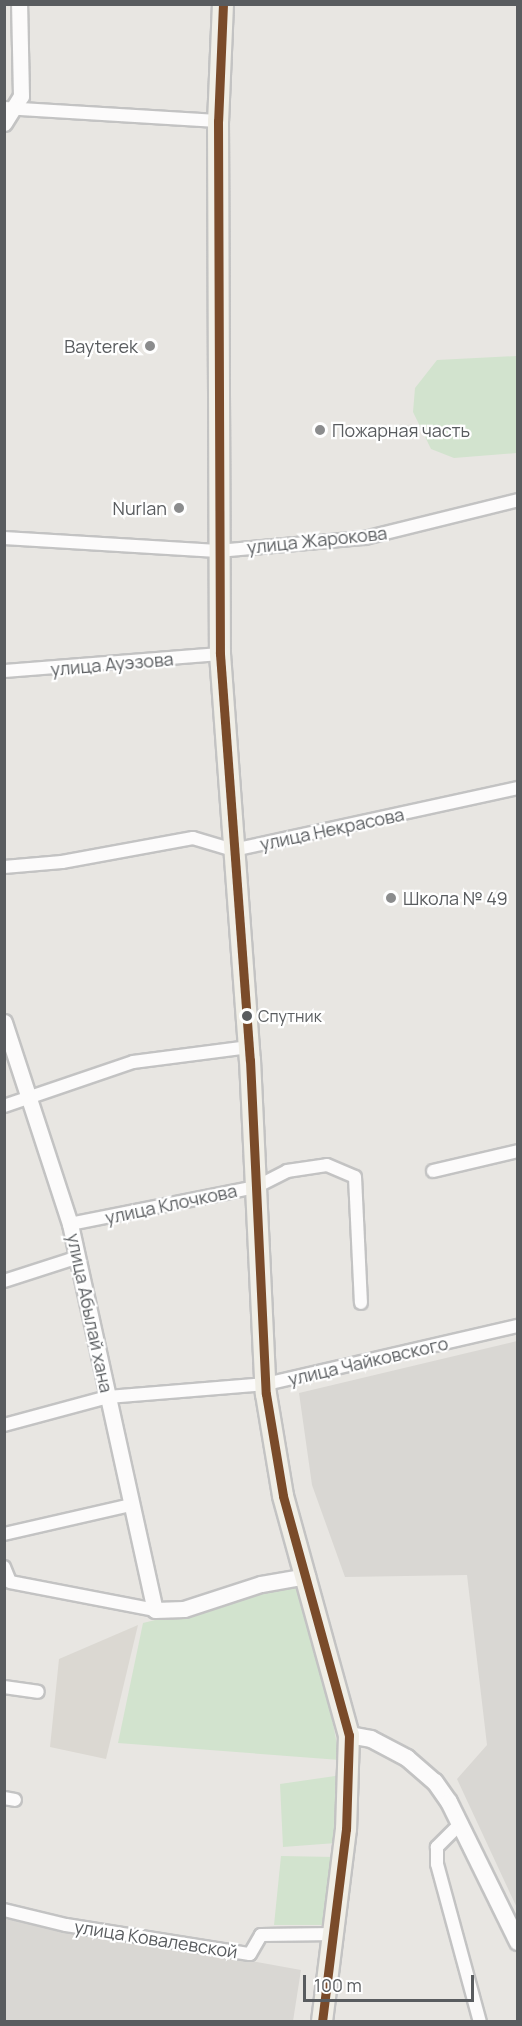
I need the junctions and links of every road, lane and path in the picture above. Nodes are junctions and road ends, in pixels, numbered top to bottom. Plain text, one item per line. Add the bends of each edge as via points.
1 (19, 4) edge
2 (223, 4) edge
3 (9, 108) edge
4 (218, 121) junction
5 (4, 123) edge
6 (518, 500) edge
7 (4, 538) edge
8 (218, 551) junction
9 (220, 654) junction
10 (4, 671) edge
11 (518, 788) edge
12 (233, 850) junction
13 (4, 867) edge
14 (4, 1022) edge
15 (249, 1047) junction
16 (28, 1096) junction
17 (4, 1106) edge
18 (518, 1150) edge
19 (433, 1171) dead end
20 (256, 1187) junction
21 (70, 1224) junction
22 (75, 1258) junction
23 (4, 1281) edge
24 (361, 1303) dead end
25 (518, 1326) edge
26 (266, 1384) junction
27 (108, 1397) junction
28 (4, 1425) edge
29 (131, 1505) junction
30 (4, 1534) edge
31 (4, 1567) edge
32 (307, 1576) junction
33 (155, 1610) junction
34 (4, 1687) edge
35 (38, 1692) dead end
36 (349, 1735) junction
37 (460, 1824) junction
38 (4, 1910) edge
39 (335, 1934) junction
40 (518, 1942) edge
41 (322, 2022) edge
42 (480, 2022) edge

1 - 3 street via 21,96
2 - 4 main road
3 - 4 street
3 - 5 street
4 - 8 main road
6 - 8 street, улица Жарокова via 365,538
7 - 8 street, улица Жарокова
8 - 9 main road
9 - 10 street, улица Ауэзова
9 - 12 main road
11 - 12 street, улица Некрасова
12 - 13 street, улица Некрасова via 193,838 62,862
12 - 15 main road
14 - 16 street, улица Абылай хана
15 - 16 street via 133,1062
15 - 20 main road
16 - 17 street
16 - 21 street, улица Абылай хана
18 - 19 street
20 - 21 street, улица Клочкова
20 - 24 street, улица Клочкова via 287,1172 327,1165 355,1177
20 - 26 main road
21 - 22 street, улица Абылай хана
22 - 23 street
22 - 27 street, улица Абылай хана
25 - 26 street, улица Чайковского
26 - 27 street, улица Чайковского
26 - 32 main road via 272,1447
27 - 28 street, улица Чайковского
27 - 29 street, улица Абылай хана
29 - 30 street
29 - 33 street, улица Абылай хана
31 - 33 street via 10,1582
32 - 33 street via 261,1584 184,1609
32 - 36 main road
34 - 35 street
36 - 37 main road via 371,1739 423,1769
36 - 39 main road via 348,1798
37 - 40 main road
37 - 42 street via 437,1847 437,1864
38 - 39 street, улица Ковалевской via 66,1925 250,1954 261,1935
39 - 41 main road

